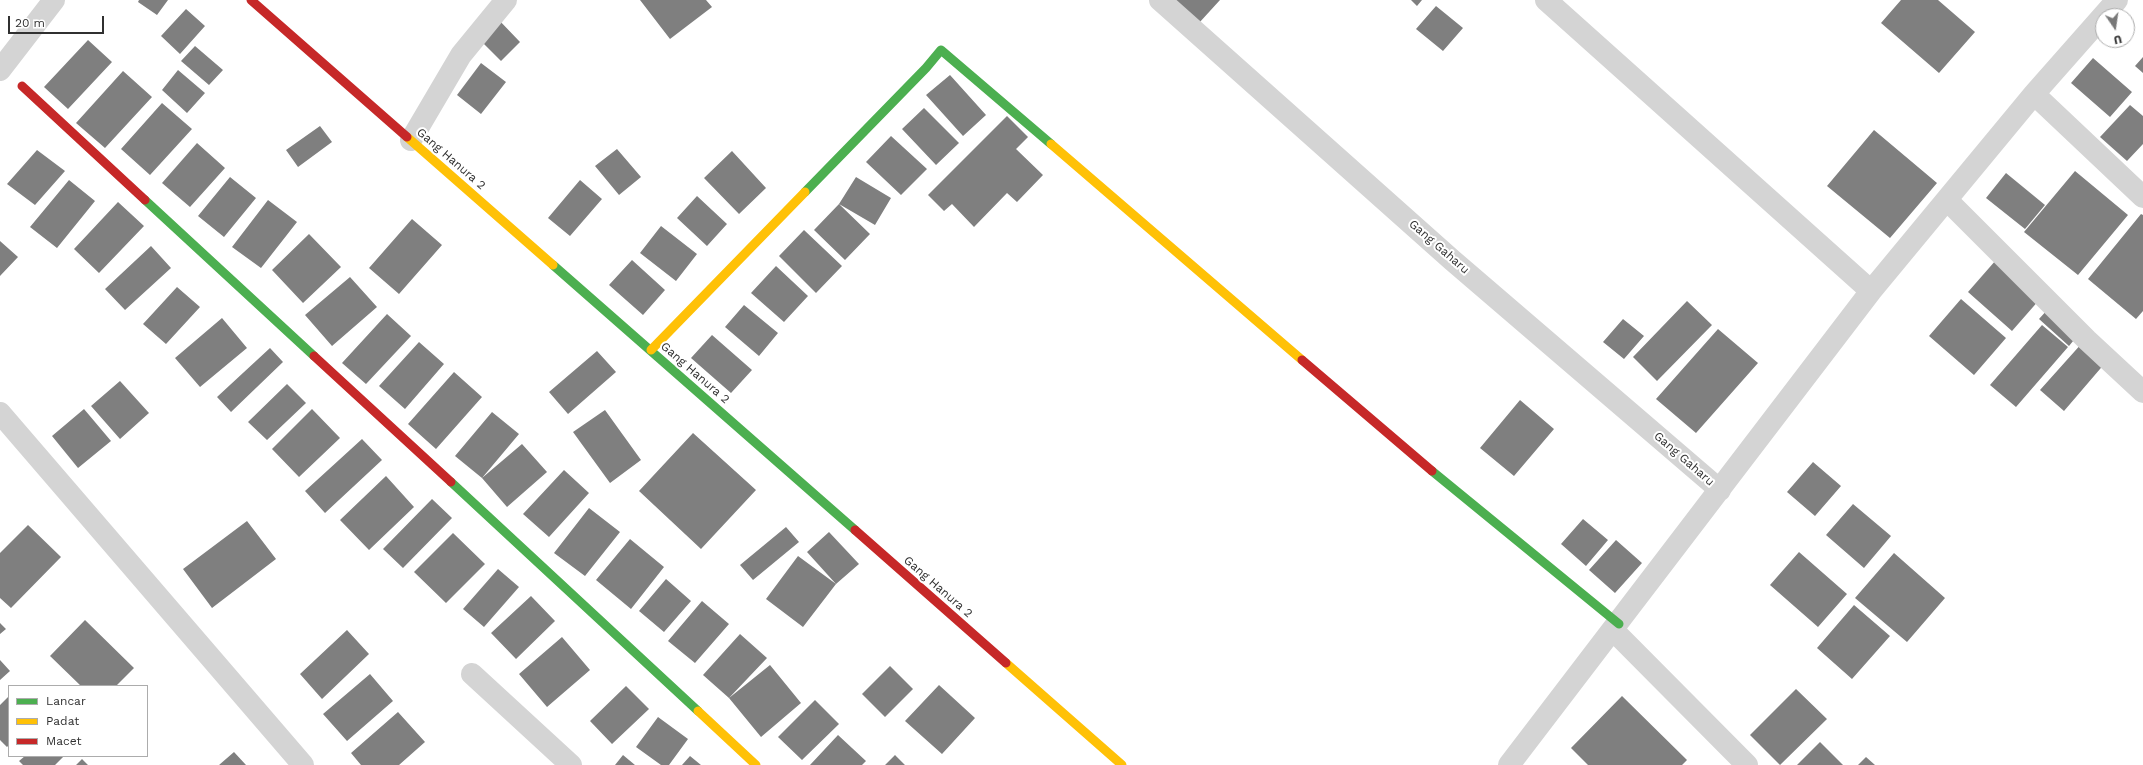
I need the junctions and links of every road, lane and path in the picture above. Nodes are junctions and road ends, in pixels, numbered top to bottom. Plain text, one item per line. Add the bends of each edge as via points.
1 (54, 0) edge
2 (252, 0) edge
3 (506, 0) edge
4 (1160, 0) edge
5 (1546, 0) edge
6 (2117, 0) edge
7 (0, 70) edge
8 (22, 86) dead end
9 (2034, 94) junction
10 (411, 140) junction
11 (2143, 197) edge
12 (1947, 200) junction
13 (1871, 291) junction
14 (651, 350) junction
15 (2143, 392) edge
16 (0, 413) edge
17 (1720, 490) junction
18 (1616, 627) junction
19 (472, 674) dead end
20 (303, 765) edge
21 (571, 765) edge
22 (756, 765) edge
23 (1122, 765) edge
24 (1509, 765) edge
25 (1747, 765) edge

1 - 7 street
2 - 10 street, Gang Hanura 2
3 - 10 street via 461,55
4 - 17 street, Gang Gaharu via 1452,260
5 - 13 street
6 - 9 street
8 - 22 street
9 - 11 street
9 - 12 street
10 - 14 street, Gang Hanura 2
12 - 13 street
12 - 15 street
13 - 17 street
14 - 18 street via 941,50
14 - 23 street, Gang Hanura 2
16 - 20 street
17 - 18 street
18 - 24 street
18 - 25 street
19 - 21 street

